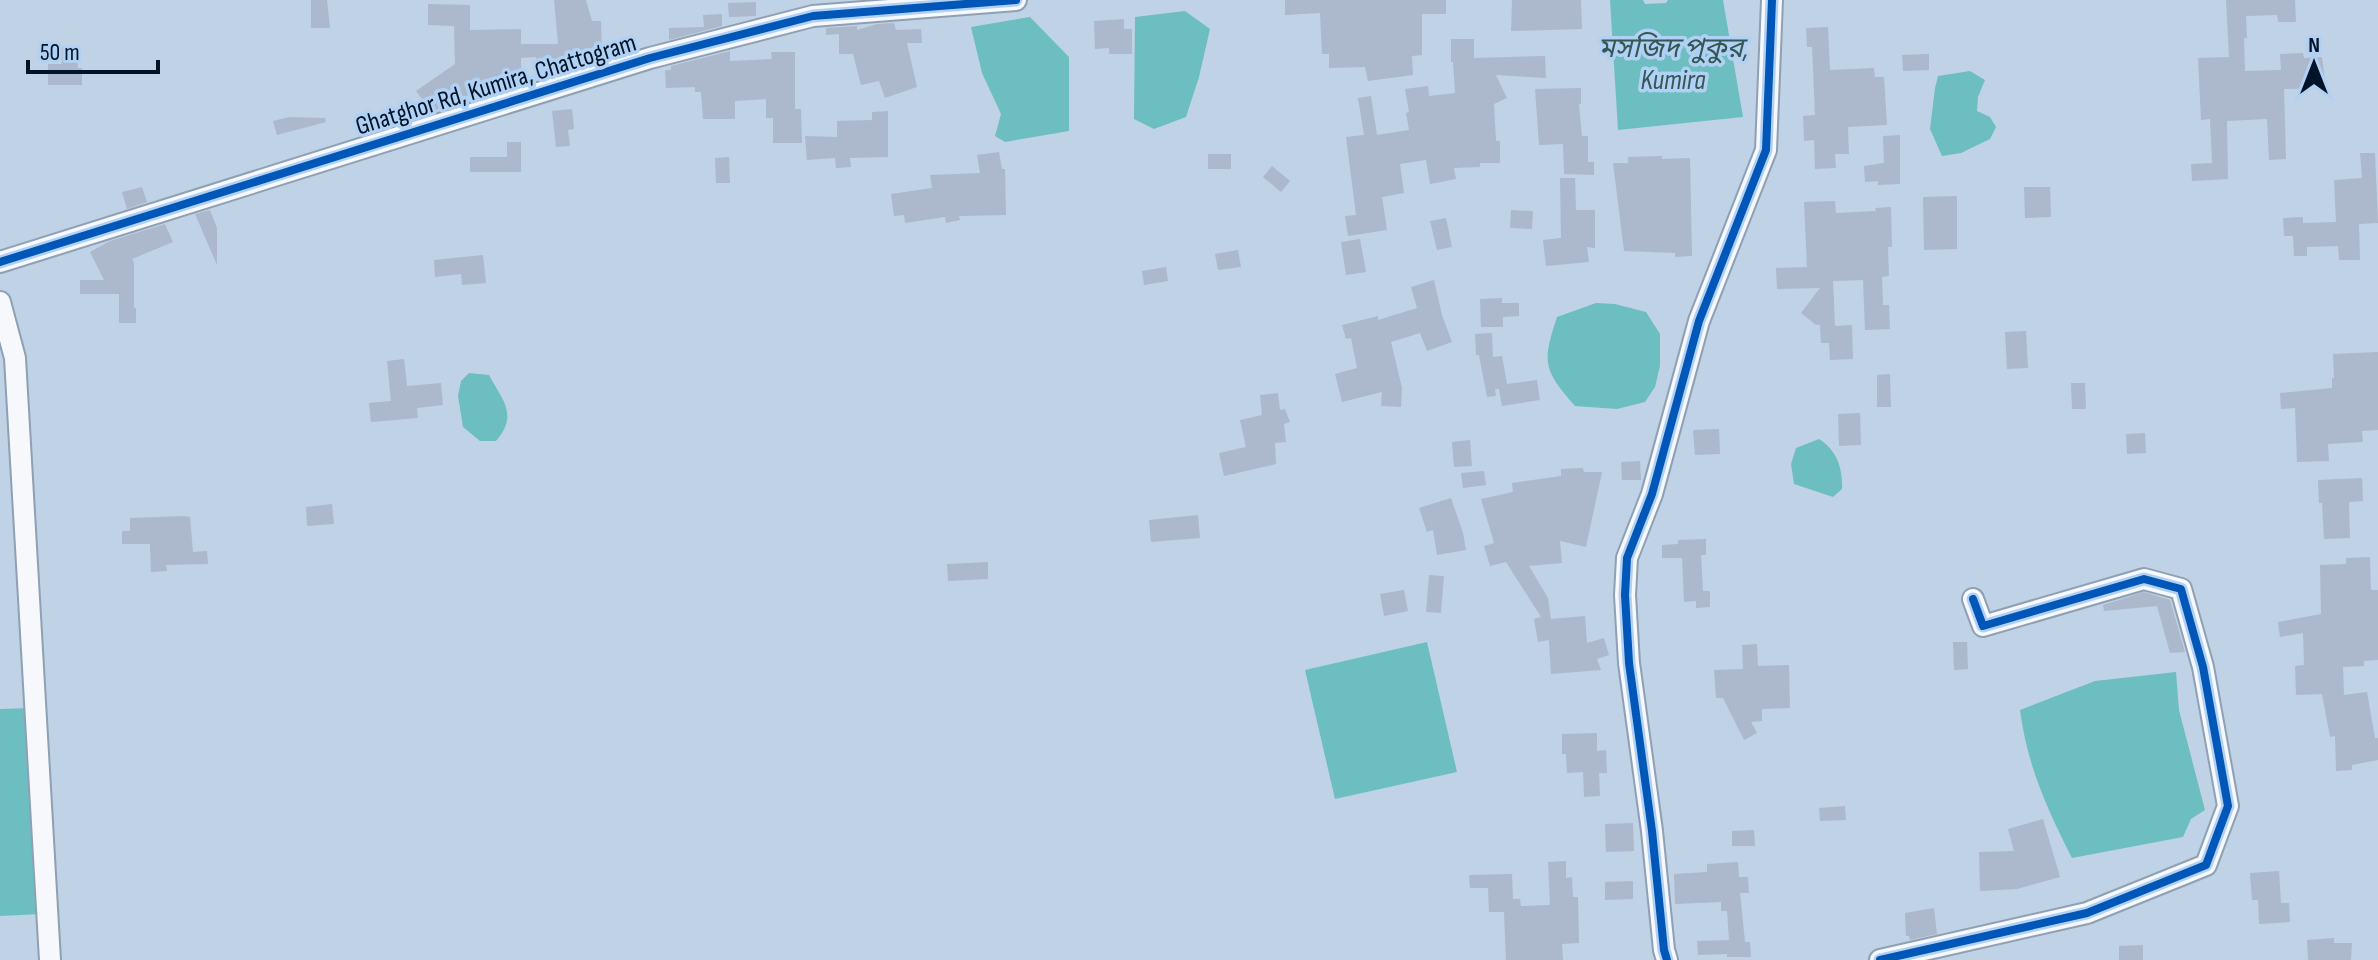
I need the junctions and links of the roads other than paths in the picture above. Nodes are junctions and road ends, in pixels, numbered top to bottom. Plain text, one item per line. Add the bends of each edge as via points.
1 (1016, 0) edge
2 (1772, 0) edge
3 (0, 262) edge
4 (0, 302) edge
5 (1973, 599) dead end
6 (50, 960) edge
7 (1667, 960) edge
8 (1880, 960) edge

1 - 3 street, Ghatghor Rd, Kumira, Chattogram via 813,16 650,58
2 - 7 street via 1766,150 1699,321 1652,494 1627,558 1629,663
4 - 6 street via 15,358
5 - 8 street via 1983,626 2144,579 2181,589 2203,667 2228,806 2206,865 2087,913

